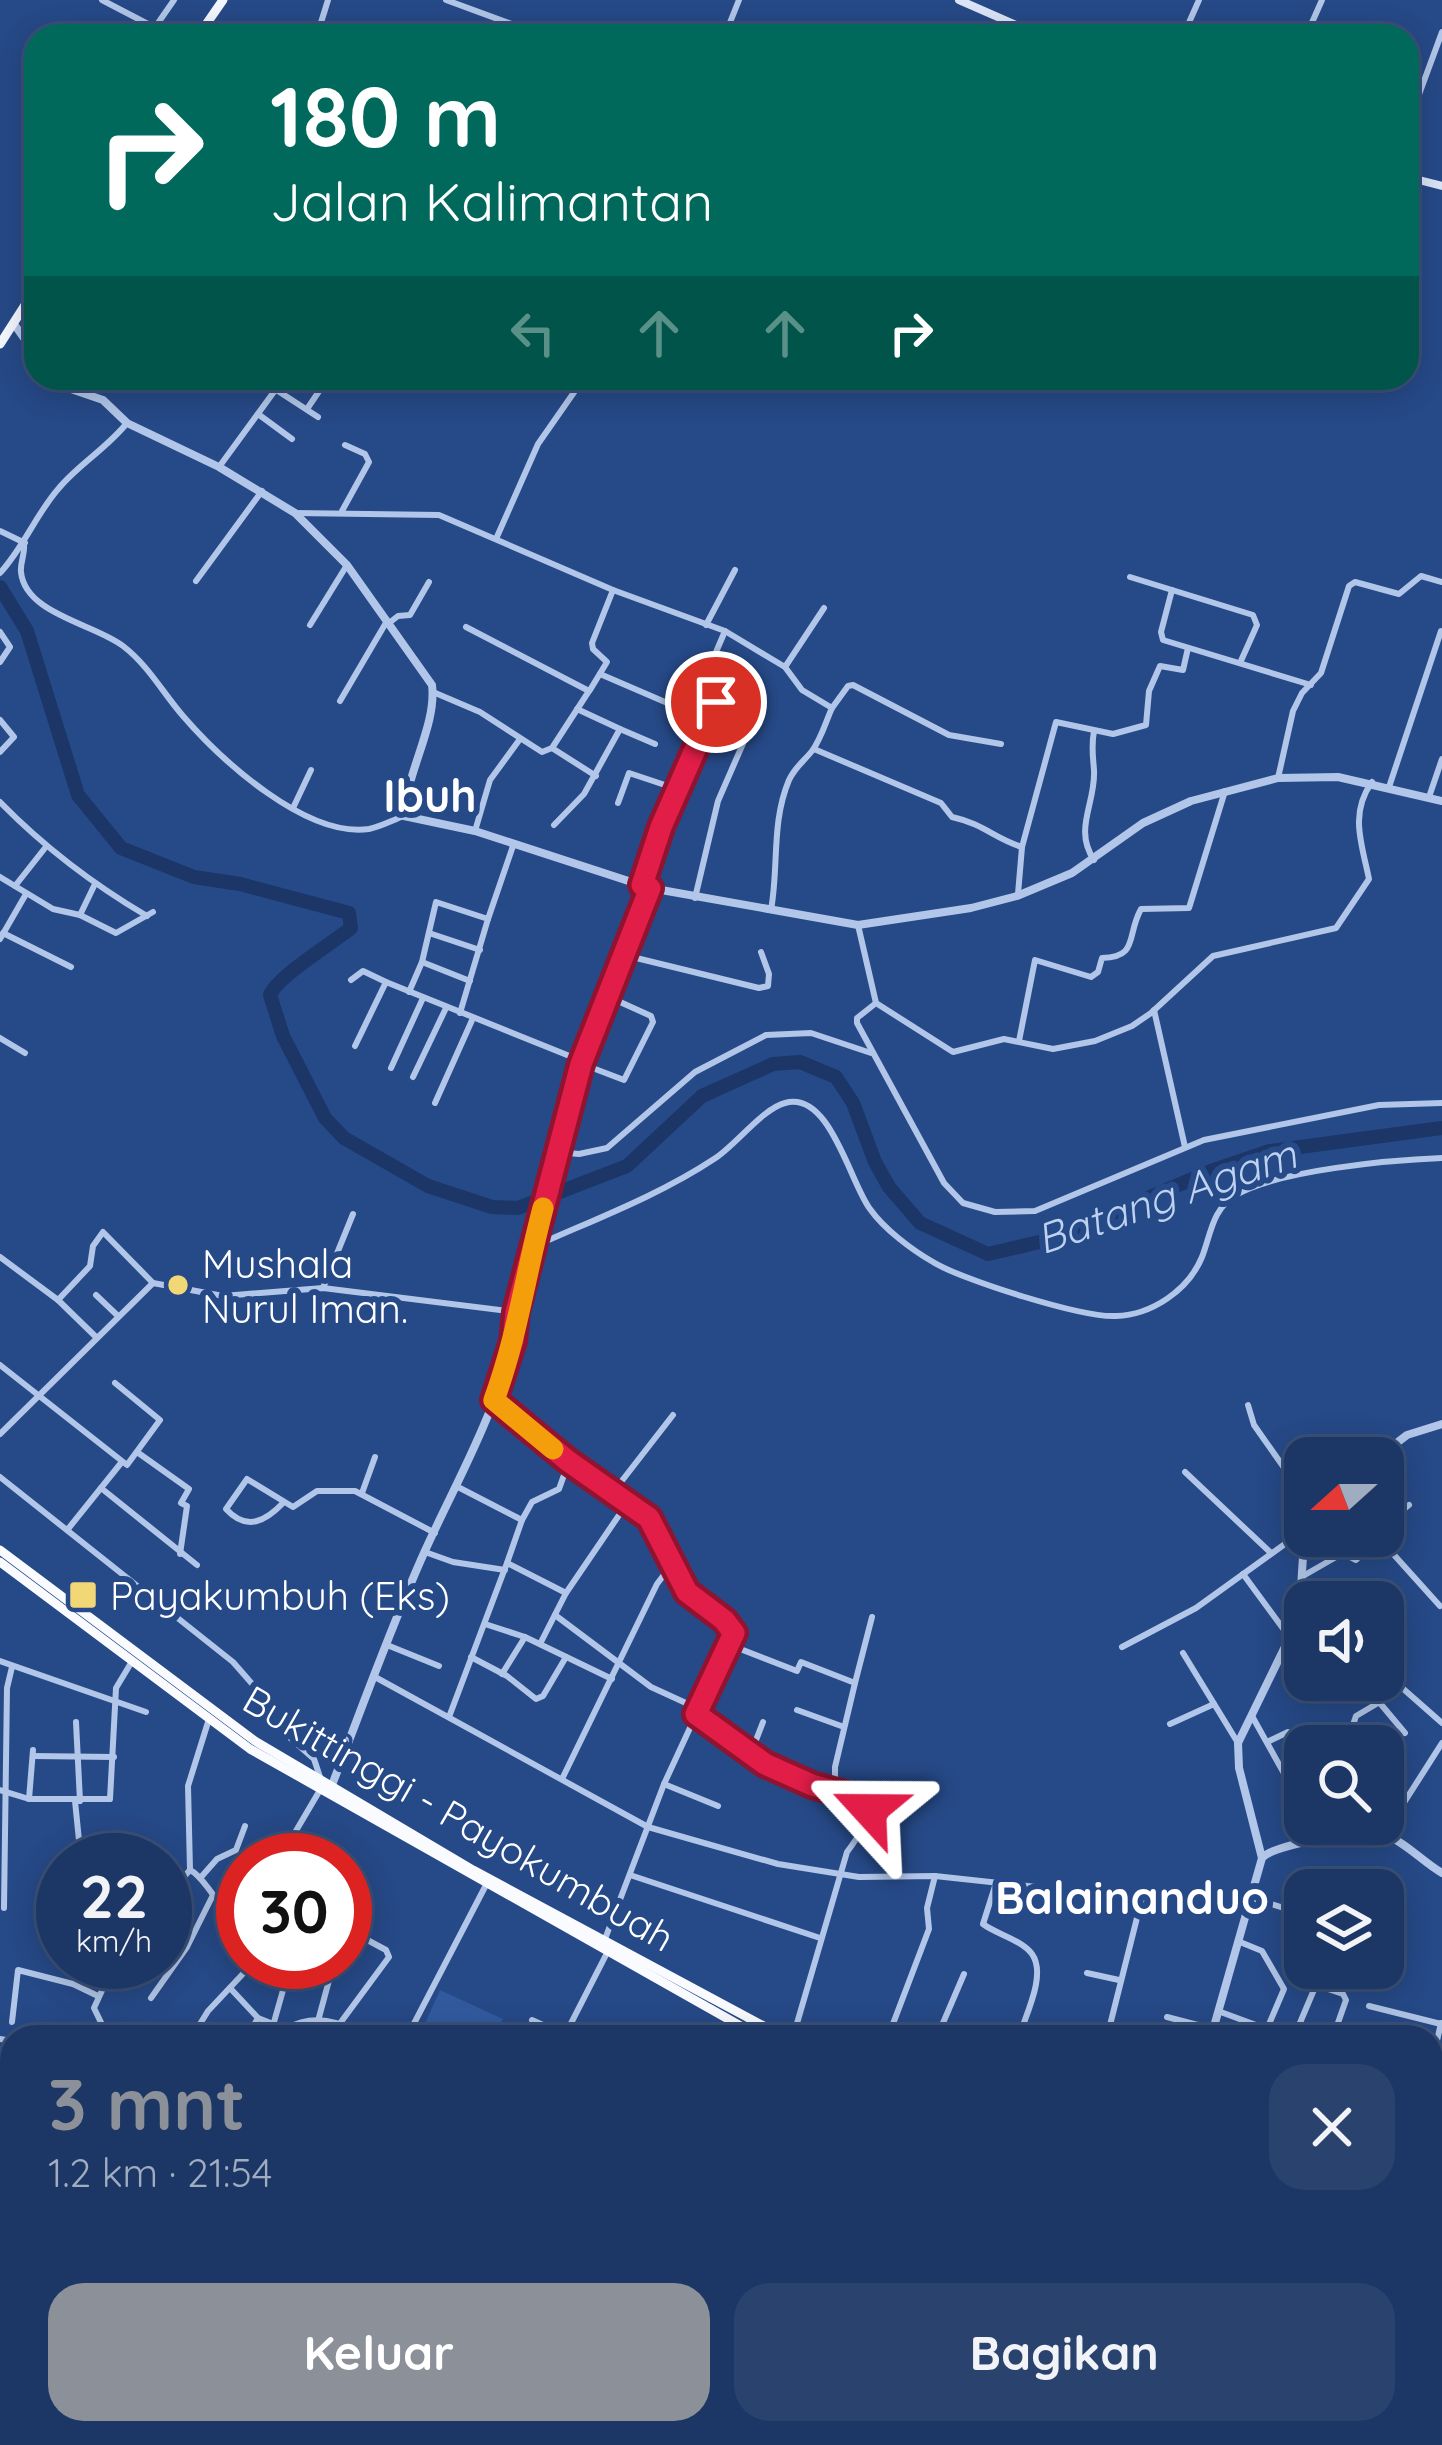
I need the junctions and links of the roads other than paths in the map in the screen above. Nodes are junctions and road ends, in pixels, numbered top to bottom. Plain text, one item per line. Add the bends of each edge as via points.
1 (102, 0) edge
2 (446, 0) edge
3 (477, 0) edge
4 (959, 0) edge
5 (977, 4) edge
6 (472, 9) junction
7 (148, 24) edge
8 (512, 24) edge
9 (1017, 24) edge
10 (1442, 32) edge
11 (1419, 94) edge
12 (24, 308) edge
13 (14, 324) junction
14 (24, 338) edge
15 (0, 344) edge
16 (75, 390) edge
17 (276, 390) joint
18 (320, 390) edge
19 (576, 390) edge
20 (79, 392) joint
21 (307, 410) junction
22 (258, 414) junction
23 (318, 417) dead end
24 (127, 423) junction
25 (292, 439) dead end
26 (345, 445) dead end
27 (219, 466) junction
28 (262, 491) junction
29 (342, 512) junction
30 (295, 513) junction
31 (0, 531) edge
32 (496, 539) junction
33 (25, 544) junction
34 (347, 565) junction
35 (734, 569) dead end
36 (0, 573) edge
37 (1130, 578) dead end
38 (196, 581) dead end
39 (1442, 581) edge
40 (429, 582) dead end
41 (613, 590) junction
42 (1172, 590) junction
43 (824, 608) dead end
44 (388, 622) junction
45 (310, 625) dead end
46 (706, 625) junction
47 (466, 627) dead end
48 (724, 631) junction
49 (0, 632) edge
50 (1441, 632) edge
51 (1189, 647) junction
52 (0, 662) edge
53 (1240, 663) junction
54 (785, 667) junction
55 (600, 674) junction
56 (1311, 685) junction
57 (589, 691) junction
58 (433, 692) junction
59 (340, 701) dead end
60 (672, 705) dead end
61 (832, 708) junction
62 (577, 709) junction
63 (0, 720) edge
64 (620, 729) junction
65 (1094, 730) junction
66 (520, 739) junction
67 (745, 739) dead end
68 (655, 744) dead end
69 (1001, 744) dead end
70 (552, 748) junction
71 (814, 748) junction
72 (0, 752) edge
73 (1442, 759) edge
74 (311, 770) dead end
75 (596, 776) junction
76 (1278, 778) junction
77 (1372, 782) junction
78 (1389, 787) junction
79 (677, 789) junction
80 (1225, 791) junction
81 (1429, 797) junction
82 (1442, 801) edge
83 (0, 802) edge
84 (618, 803) dead end
85 (293, 808) junction
86 (404, 816) junction
87 (554, 825) dead end
88 (475, 831) junction
89 (514, 843) junction
90 (1022, 847) junction
91 (45, 848) junction
92 (1094, 860) junction
93 (0, 877) edge
94 (94, 885) junction
95 (15, 886) junction
96 (646, 886) junction
97 (26, 894) junction
98 (1017, 896) junction
99 (694, 898) junction
100 (771, 910) junction
101 (80, 915) junction
102 (488, 919) junction
103 (858, 925) junction
104 (429, 933) junction
105 (2, 936) edge
106 (480, 950) junction
107 (761, 952) dead end
108 (624, 955) junction
109 (422, 962) junction
110 (71, 967) dead end
111 (351, 980) dead end
112 (470, 981) junction
113 (386, 982) junction
114 (409, 992) junction
115 (609, 997) junction
116 (423, 998) junction
117 (876, 1003) junction
118 (446, 1008) junction
119 (1154, 1010) junction
120 (460, 1014) junction
121 (473, 1018) junction
122 (0, 1038) edge
123 (1019, 1042) junction
124 (356, 1046) dead end
125 (25, 1053) dead end
126 (872, 1054) junction
127 (582, 1063) junction
128 (391, 1068) dead end
129 (413, 1077) dead end
130 (1442, 1102) edge
131 (435, 1103) dead end
132 (1186, 1147) junction
133 (556, 1152) junction
134 (1442, 1158) edge
135 (353, 1214) dead end
136 (532, 1248) junction
137 (0, 1257) edge
138 (153, 1283) junction
139 (323, 1288) junction
140 (96, 1295) dead end
141 (58, 1300) junction
142 (516, 1312) junction
143 (118, 1316) junction
144 (96, 1336) junction
145 (0, 1365) edge
146 (115, 1383) dead end
147 (36, 1395) junction
148 (494, 1400) junction
149 (1248, 1405) dead end
150 (673, 1415) dead end
151 (1442, 1424) edge
152 (0, 1434) edge
153 (1404, 1437) edge
154 (136, 1452) junction
155 (375, 1456) dead end
156 (568, 1461) junction
157 (121, 1463) junction
158 (1284, 1468) edge
159 (1185, 1472) dead end
160 (0, 1477) edge
161 (457, 1486) junction
162 (101, 1488) junction
163 (614, 1491) junction
164 (362, 1493) junction
165 (284, 1502) junction
166 (628, 1502) junction
167 (1409, 1505) dead end
168 (1404, 1509) edge
169 (522, 1520) junction
170 (68, 1529) junction
171 (435, 1533) junction
172 (1284, 1543) edge
173 (0, 1550) edge
174 (425, 1552) junction
175 (1271, 1553) junction
176 (180, 1554) junction
177 (1303, 1557) edge
178 (1336, 1557) edge
179 (1396, 1557) edge
180 (0, 1562) edge
181 (673, 1563) junction
182 (197, 1565) dead end
183 (13, 1566) junction
184 (506, 1567) junction
185 (1244, 1574) junction
186 (1303, 1576) junction
187 (1303, 1581) edge
188 (566, 1593) junction
189 (1440, 1606) edge
190 (555, 1615) junction
191 (872, 1617) dead end
192 (485, 1624) junction
193 (1284, 1631) edge
194 (525, 1637) junction
195 (540, 1644) junction
196 (387, 1645) junction
197 (730, 1645) junction
198 (1122, 1646) dead end
199 (1284, 1649) edge
200 (1183, 1653) dead end
201 (566, 1657) junction
202 (471, 1658) junction
203 (0, 1661) edge
204 (131, 1663) junction
205 (620, 1664) junction
206 (439, 1666) dead end
207 (12, 1667) junction
208 (502, 1674) junction
209 (375, 1677) junction
210 (612, 1679) junction
211 (855, 1683) junction
212 (3, 1689) edge
213 (1404, 1692) edge
214 (117, 1701) junction
215 (1378, 1702) joint
216 (1214, 1704) junction
217 (797, 1710) dead end
218 (146, 1712) dead end
219 (698, 1712) junction
220 (1252, 1716) junction
221 (448, 1718) junction
222 (209, 1719) junction
223 (76, 1722) dead end
224 (763, 1722) dead end
225 (1442, 1723) edge
226 (1170, 1724) dead end
227 (1353, 1725) edge
228 (844, 1726) junction
229 (1405, 1733) dead end
230 (1284, 1734) edge
231 (1267, 1742) junction
232 (1238, 1743) junction
233 (1442, 1743) edge
234 (751, 1753) junction
235 (77, 1756) junction
236 (114, 1757) junction
237 (1284, 1773) edge
238 (562, 1779) junction
239 (320, 1784) junction
240 (664, 1784) junction
241 (332, 1786) junction
242 (2, 1790) edge
243 (835, 1792) junction
244 (29, 1799) junction
245 (78, 1801) junction
246 (1404, 1803) edge
247 (718, 1806) dead end
248 (244, 1826) dead end
249 (648, 1828) junction
250 (80, 1833) edge
251 (189, 1833) edge
252 (294, 1833) edge
253 (1259, 1844) junction
254 (1294, 1845) edge
255 (1400, 1845) edge
256 (1270, 1850) junction
257 (1262, 1858) junction
258 (192, 1871) edge
259 (841, 1872) junction
260 (1442, 1873) edge
261 (630, 1875) junction
262 (202, 1876) junction
263 (934, 1876) junction
264 (996, 1882) junction
265 (486, 1886) junction
266 (1143, 1894) junction
267 (212, 1897) junction
268 (1252, 1898) junction
269 (216, 1902) edge
270 (4, 1908) dead end
271 (1284, 1908) edge
272 (540, 1911) junction
273 (822, 1939) junction
274 (1240, 1942) junction
275 (372, 1943) edge
276 (607, 1946) junction
277 (1087, 1973) dead end
278 (964, 1974) dead end
279 (372, 1980) edge
280 (1119, 1980) junction
281 (102, 1989) edge
282 (229, 1989) edge
283 (231, 1989) edge
284 (283, 1989) edge
285 (327, 1989) edge
286 (365, 1989) edge
287 (98, 1996) junction
288 (151, 1998) dead end
289 (1370, 2006) dead end
290 (1218, 2011) junction
291 (1168, 2017) dead end
292 (258, 2018) junction
293 (532, 2020) dead end
294 (318, 2021) junction
295 (12, 2022) dead end
296 (341, 2022) junction
297 (1442, 2022) edge
298 (273, 2024) joint
299 (101, 2025) edge
300 (197, 2025) edge
301 (254, 2025) edge
302 (293, 2025) edge
303 (340, 2025) edge
304 (346, 2025) edge
305 (413, 2025) edge
306 (542, 2025) edge
307 (570, 2025) edge
308 (738, 2025) edge
309 (764, 2025) edge
310 (792, 2025) edge
311 (892, 2025) edge
312 (942, 2025) edge
313 (1022, 2025) edge
314 (1110, 2025) edge
315 (1190, 2025) edge
316 (1214, 2025) edge
317 (1256, 2025) edge
318 (1269, 2025) edge
319 (1297, 2025) edge
320 (1337, 2025) edge

1 - 7 street
2 - 6 street
3 - 6 street
4 - 5 main road
5 - 9 main road
6 - 8 street
10 - 11 street
12 - 13 main road
13 - 14 street
13 - 15 main road
16 - 20 street
17 - 21 street
17 - 22 street
18 - 21 street
19 - 32 street via 538,444
20 - 24 street via 103,400
21 - 23 street
22 - 25 street
22 - 27 street
24 - 27 street
24 - 33 street via 57,489
26 - 29 street via 369,462
27 - 28 street
28 - 30 street
28 - 38 street
29 - 30 street
29 - 32 street via 439,515
30 - 34 street
31 - 33 street
32 - 41 street
33 - 36 street
33 - 85 street via 21,575 39,602 122,645 226,759
34 - 44 street
34 - 45 street
35 - 46 street
37 - 42 street
39 - 56 street via 1421,576 1399,594 1351,584
40 - 44 street via 410,615
41 - 46 street
41 - 55 street via 592,643 607,662
42 - 51 street via 1161,636
42 - 53 street via 1256,617
43 - 54 street
44 - 58 street
44 - 59 street
46 - 48 street
47 - 57 street
48 - 54 street
48 - 79 street via 699,692 716,705
49 - 52 street via 10,647
50 - 78 street
51 - 53 street
51 - 65 street via 1181,671 1160,666 1146,725
53 - 56 street
54 - 61 street via 802,690
55 - 57 street
55 - 60 street
56 - 76 street via 1288,726
57 - 62 street
58 - 66 street
58 - 86 street
61 - 69 street via 854,685 949,735
61 - 71 street
62 - 64 street
62 - 70 street
63 - 72 street via 14,736
64 - 68 street
64 - 75 street
65 - 90 street via 1056,722
65 - 92 street via 1084,828
66 - 70 street via 542,752
66 - 88 street via 490,780
67 - 99 street via 718,800
70 - 75 street
71 - 90 street
71 - 100 street via 797,766 781,808
73 - 81 street
74 - 85 street
75 - 87 street
76 - 77 street
76 - 80 street
77 - 78 street
77 - 119 street via 1357,819 1369,879 1336,928 1213,956
78 - 81 street
79 - 84 street via 629,773
79 - 96 street
80 - 92 street via 1143,823
80 - 123 street via 1190,908 1141,909 1126,952 1102,958 1091,977 1034,960
81 - 82 street
83 - 91 street
85 - 86 street via 368,829
86 - 88 street
88 - 89 street
89 - 96 street
89 - 102 street
90 - 98 street
91 - 94 street
91 - 95 street
92 - 98 street
93 - 95 street
94 - 101 street
94 - 101 street via 150,914 116,933
95 - 97 street
96 - 99 street
96 - 108 street
97 - 101 street
97 - 105 street
98 - 103 street
99 - 100 street
100 - 103 street
102 - 104 street via 436,902
102 - 106 street
103 - 117 street
104 - 106 street
104 - 109 street
105 - 110 street
106 - 112 street
107 - 108 street via 770,979 759,988
108 - 115 street
109 - 112 street
109 - 114 street
111 - 113 street via 363,971
112 - 120 street
113 - 114 street
113 - 124 street
114 - 116 street
115 - 127 street
115 - 127 street via 653,1022 625,1081
116 - 118 street
116 - 128 street
117 - 123 street via 953,1052
117 - 126 street via 857,1018
118 - 120 street
118 - 129 street
119 - 123 street via 1095,1041 1053,1049
119 - 132 street
120 - 121 street
121 - 127 street
121 - 131 street
122 - 125 street
126 - 132 street via 944,1183 976,1208 1035,1211
126 - 133 street via 811,1033 766,1034 695,1072 607,1148
127 - 133 street
130 - 132 street via 1379,1106
133 - 136 street
134 - 136 street via 1240,1193 1212,1222 1198,1265 1169,1297 1114,1317 932,1262 869,1208 828,1125 798,1102 780,1104 700,1168
135 - 139 street
136 - 142 street
137 - 141 street
138 - 139 street via 223,1296
138 - 141 street via 103,1232 90,1266
138 - 143 street
139 - 142 street
140 - 143 street
141 - 144 street
142 - 148 street
143 - 144 street
144 - 147 street
145 - 147 street
146 - 154 street via 160,1420
147 - 152 street
147 - 157 street
148 - 156 street
148 - 161 street
149 - 158 street
150 - 163 street
151 - 153 street
154 - 157 street
154 - 176 street via 189,1489 181,1503 187,1506
155 - 164 street
156 - 163 street
156 - 169 street via 559,1489 532,1502
157 - 162 street
159 - 175 street
160 - 170 street
161 - 169 street
161 - 171 street
162 - 170 street
162 - 176 street
163 - 166 street
164 - 165 street via 322,1489 298,1506
164 - 171 street
165 - 165 street via 247,1478 226,1509 251,1523
166 - 181 street via 649,1518
166 - 188 street
167 - 168 street
169 - 184 street
170 - 239 street via 233,1662 268,1702 271,1721 314,1759
171 - 174 street
172 - 175 street
173 - 183 highway, Bukittinggi - Payokumbuah
174 - 184 street
174 - 196 street
175 - 185 street
176 - 182 street
177 - 186 street
178 - 186 street
179 - 189 street
180 - 183 highway, Bukittinggi - Payokumbuah
181 - 197 street via 681,1583 734,1633
181 - 205 street
183 - 204 highway, Bukittinggi - Payokumbuah
183 - 239 highway, Bukittinggi - Payokumbuah
184 - 188 street
184 - 192 street
185 - 193 street
185 - 198 street
186 - 187 street
188 - 190 street
190 - 195 street
190 - 205 street
191 - 211 street
192 - 194 street
192 - 202 street
194 - 195 street
194 - 208 street
195 - 201 street
196 - 206 street
196 - 209 street
197 - 211 street
197 - 219 street
199 - 220 street
200 - 216 street
201 - 208 street via 539,1699
201 - 210 street
202 - 208 street
202 - 221 street
203 - 207 street
204 - 214 street
204 - 222 highway, Bukittinggi - Payokumbuah
205 - 210 street
205 - 219 street
207 - 212 street
207 - 214 street
209 - 221 street
209 - 241 street
210 - 238 street
211 - 228 street
212 - 242 street
213 - 225 street
214 - 218 street
214 - 236 street
215 - 227 street
215 - 229 street
216 - 226 street
216 - 232 street
217 - 228 street
219 - 234 street
219 - 240 street
220 - 231 street
220 - 232 street
221 - 238 street
222 - 239 highway, Bukittinggi - Payokumbuah
222 - 251 street via 188,1786
223 - 235 street
224 - 234 street
228 - 243 street
230 - 231 street
231 - 237 street
232 - 253 street
233 - 246 street
234 - 243 street
235 - 236 street
235 - 244 street via 33,1753
235 - 245 street
236 - 245 street via 112,1796
238 - 249 street
239 - 241 highway, Bukittinggi - Payokumbuah
239 - 252 street
239 - 265 highway, Bukittinggi - Payokumbuah
240 - 247 street
240 - 249 street
241 - 272 highway, Bukittinggi - Payokumbuah
242 - 244 street
242 - 270 street
243 - 259 street via 865,1800 869,1810
244 - 245 street
245 - 250 street
248 - 262 street via 236,1850
249 - 259 street via 778,1864
249 - 261 street
253 - 256 street
253 - 257 street
254 - 256 street
255 - 260 street
256 - 257 street
257 - 268 street
258 - 262 street
259 - 263 street
259 - 273 street
261 - 273 street
261 - 276 street
262 - 267 street
263 - 264 street
263 - 311 street via 928,1929
264 - 266 street
264 - 313 street via 982,1924 1034,1959
265 - 272 highway, Bukittinggi - Payokumbuah
265 - 305 street
266 - 268 street
266 - 280 street
267 - 269 street
267 - 288 street
268 - 271 street
268 - 274 street
272 - 276 highway, Bukittinggi - Payokumbuah
273 - 310 street
274 - 290 street
274 - 318 street via 1262,1951 1284,1989
275 - 279 street via 389,1957
276 - 307 street
276 - 308 highway, Bukittinggi - Payokumbuah
276 - 309 highway, Bukittinggi - Payokumbuah
277 - 280 street
278 - 312 street
280 - 314 street
281 - 287 street
282 - 300 street
283 - 292 street
284 - 298 street
285 - 294 street
286 - 296 street
287 - 295 street via 18,1970
287 - 299 street
289 - 297 street
290 - 316 street
290 - 317 street
291 - 315 street
292 - 298 street
292 - 301 street
293 - 306 street
294 - 296 street
294 - 302 street
296 - 303 street
296 - 304 street
319 - 320 street via 1316,1985 1343,1994

